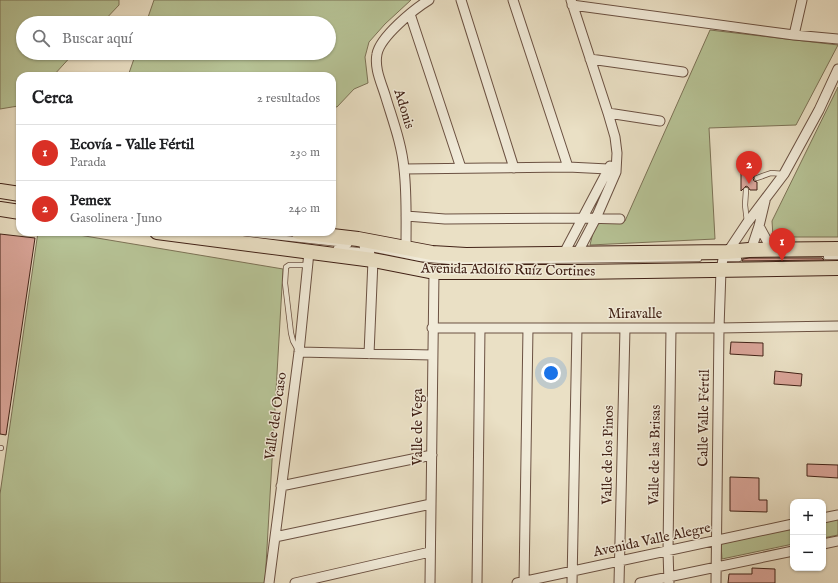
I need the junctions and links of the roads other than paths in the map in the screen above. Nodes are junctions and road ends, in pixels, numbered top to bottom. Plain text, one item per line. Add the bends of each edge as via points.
1 (429, 0) edge
2 (461, 0) edge
3 (513, 0) edge
4 (802, 0) edge
5 (571, 2) edge
6 (410, 14) junction
7 (794, 35) junction
8 (838, 39) edge
9 (590, 59) junction
10 (838, 69) edge
11 (683, 72) dead end
12 (608, 113) junction
13 (660, 121) dead end
14 (568, 167) junction
15 (461, 168) junction
16 (514, 168) junction
17 (404, 169) junction
18 (612, 170) junction
19 (784, 174) junction
20 (756, 178) dead end
21 (746, 190) dead end
22 (0, 191) edge
23 (16, 193) edge
24 (766, 198) junction
25 (0, 209) edge
26 (16, 211) edge
27 (406, 216) junction
28 (582, 218) junction
29 (596, 218) junction
30 (620, 219) dead end
31 (747, 223) junction
32 (759, 226) junction
33 (180, 236) edge
34 (228, 236) edge
35 (265, 236) edge
36 (336, 236) edge
37 (406, 248) junction
38 (838, 249) edge
39 (751, 250) junction
40 (772, 250) junction
41 (577, 254) junction
42 (563, 255) junction
43 (838, 257) edge
44 (308, 258) junction
45 (707, 259) dead end
46 (373, 260) junction
47 (725, 261) junction
48 (838, 262) edge
49 (830, 263) edge
50 (699, 264) dead end
51 (434, 272) junction
52 (838, 326) edge
53 (432, 328) junction
54 (480, 328) junction
55 (528, 328) junction
56 (577, 328) junction
57 (625, 328) junction
58 (671, 328) junction
59 (719, 328) junction
60 (299, 352) junction
61 (369, 354) junction
62 (432, 355) junction
63 (432, 456) junction
64 (281, 486) junction
65 (430, 504) junction
66 (838, 515) edge
67 (826, 517) edge
68 (790, 525) edge
69 (275, 537) junction
70 (717, 540) junction
71 (838, 541) edge
72 (826, 543) edge
73 (668, 551) junction
74 (430, 552) junction
75 (790, 552) edge
76 (620, 561) junction
77 (716, 567) junction
78 (572, 571) junction
79 (669, 580) edge
80 (269, 583) edge
81 (295, 583) edge
82 (430, 583) edge
83 (478, 583) edge
84 (522, 583) edge
85 (572, 583) edge
86 (619, 583) edge
87 (640, 583) edge
88 (716, 583) edge

1 - 6 street, Adonis
2 - 16 street
3 - 14 street
4 - 7 street
5 - 7 street
5 - 9 street
6 - 15 street
6 - 17 street, Adonis via 383,41 376,62 398,137
7 - 8 street
9 - 11 street
9 - 12 street
10 - 19 street
12 - 13 street
12 - 18 street via 615,137 616,159
14 - 16 street
14 - 18 street
15 - 16 street
15 - 17 street
17 - 27 street, Adonis
18 - 28 street
18 - 29 street
19 - 20 lane via 772,173
19 - 24 street
21 - 31 lane via 744,205
22 - 23 main road
24 - 31 street
24 - 32 street
25 - 26 main road
27 - 28 street via 445,219
27 - 37 street, Adonis
28 - 29 street
28 - 42 street
29 - 30 street
29 - 41 street
31 - 47 street
32 - 39 street
32 - 40 street
33 - 44 main road, Avenida Adolfo Ruíz Cortines
34 - 50 lane via 357,250 418,263 448,266
35 - 45 lane via 356,246 421,259 452,262
36 - 37 main road, Avenida Adolfo Ruíz Cortines
37 - 42 main road, Avenida Adolfo Ruíz Cortines via 466,255
38 - 40 main road, Avenida Adolfo Ruíz Cortines
39 - 40 main road, Avenida Adolfo Ruíz Cortines
39 - 47 main road, Avenida Adolfo Ruíz Cortines
41 - 42 main road, Avenida Adolfo Ruíz Cortines
41 - 47 main road, Avenida Adolfo Ruíz Cortines
43 - 49 lane
44 - 46 main road, Avenida Adolfo Ruíz Cortines
44 - 60 street, Valle del Ocaso
44 - 60 lane via 286,267 285,283 291,332
46 - 51 main road, Avenida Adolfo Ruíz Cortines
46 - 61 street
47 - 49 main road, Avenida Adolfo Ruíz Cortines
47 - 51 main road, Avenida Adolfo Ruíz Cortines
47 - 59 street, Calle Valle Fértil
48 - 49 lane
51 - 53 street, Valle de Vega
52 - 59 street, Miravalle
53 - 54 street, Miravalle
53 - 62 street, Valle de Vega
54 - 55 street, Miravalle
54 - 83 street
55 - 56 street, Miravalle
55 - 84 street
56 - 57 street, Miravalle
56 - 78 street
57 - 58 street, Miravalle
57 - 76 street, Valle de los Pinos
58 - 59 street, Miravalle
58 - 73 street, Valle de las Brisas
59 - 70 street, Calle Valle Fértil
60 - 61 street
60 - 64 street, Valle del Ocaso
61 - 62 street
62 - 63 street, Valle de Vega
63 - 64 street
63 - 65 street, Valle de Vega
64 - 69 street, Valle del Ocaso
65 - 69 street
65 - 74 street, Valle de Vega
66 - 67 street
68 - 70 street, Avenida Valle Alegre
69 - 80 street, Valle del Ocaso
70 - 73 street, Avenida Valle Alegre
70 - 77 street, Calle Valle Fértil
71 - 72 street
73 - 76 street, Avenida Valle Alegre
73 - 79 street, Valle de las Brisas
74 - 81 street
74 - 82 street, Valle de Vega
75 - 77 street
76 - 78 street, Avenida Valle Alegre
76 - 86 street, Valle de los Pinos
77 - 79 street
77 - 88 street, Calle Valle Fértil
78 - 84 street, Avenida Valle Alegre
78 - 85 street
79 - 87 street

